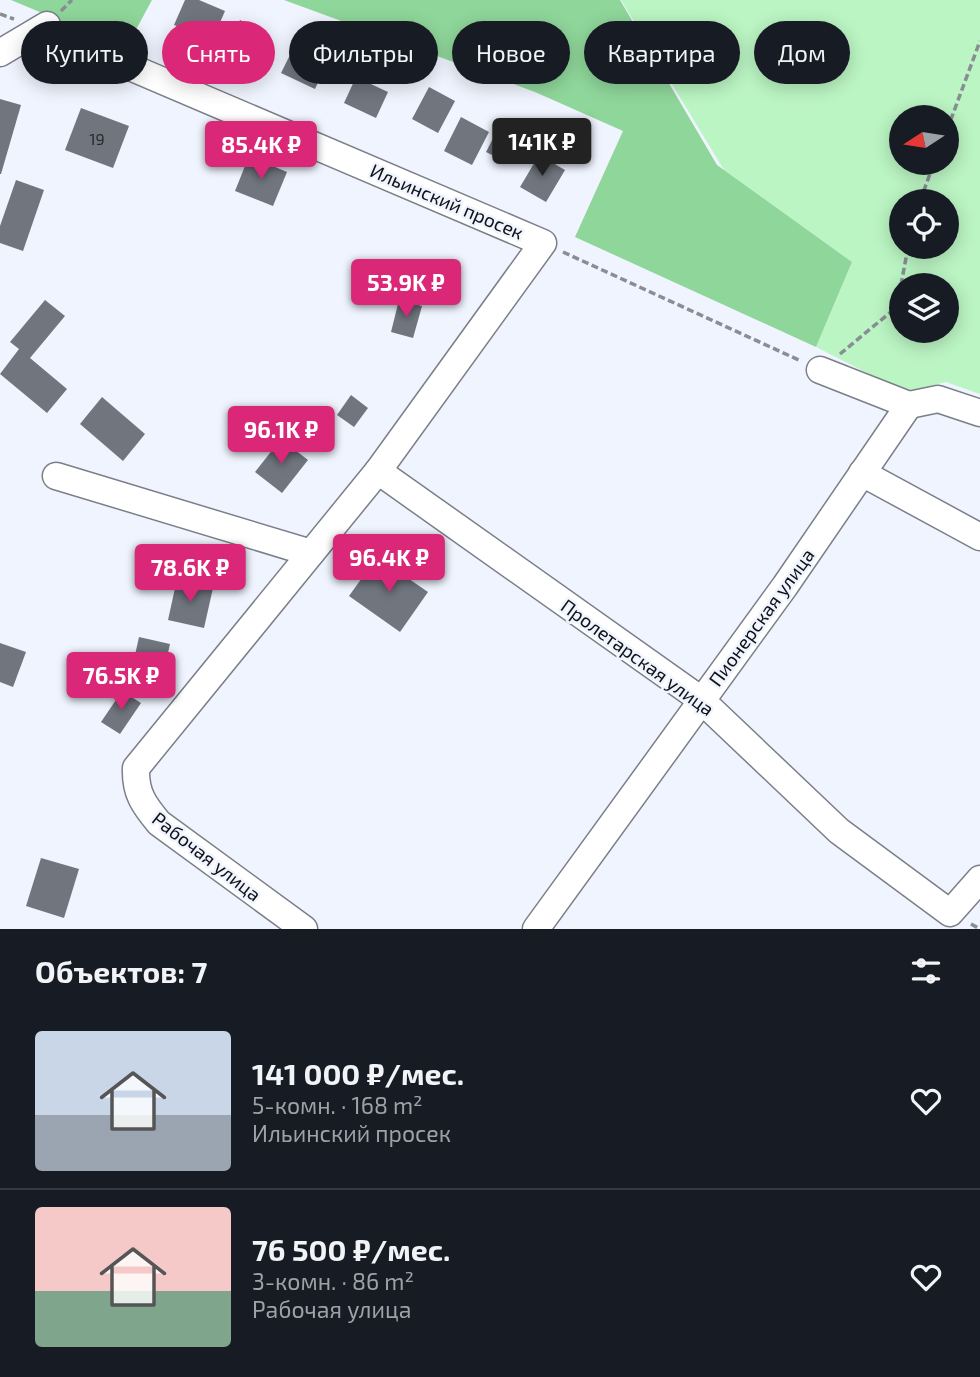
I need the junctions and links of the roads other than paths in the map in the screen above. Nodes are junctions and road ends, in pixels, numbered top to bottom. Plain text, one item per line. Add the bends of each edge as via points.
1 (0, 53) edge
2 (820, 370) road end
3 (909, 405) junction
4 (980, 414) edge
5 (378, 471) junction
6 (862, 473) junction
7 (56, 475) dead end
8 (980, 537) edge
9 (310, 553) junction
10 (700, 699) junction
11 (980, 879) edge
12 (304, 929) edge
13 (536, 929) edge

1 - 5 street, Ильинский просек via 44,27 543,243
2 - 3 street
3 - 4 street via 938,399
3 - 6 street, Пионерская улица
5 - 9 street
5 - 10 street, Пролетарская улица
6 - 8 street
6 - 10 street, Пионерская улица
7 - 9 street
9 - 12 street, Рабочая улица via 136,768 135,785 141,803 159,823
10 - 11 street, Пролетарская улица via 839,831 950,913
10 - 13 street, Пионерская улица

